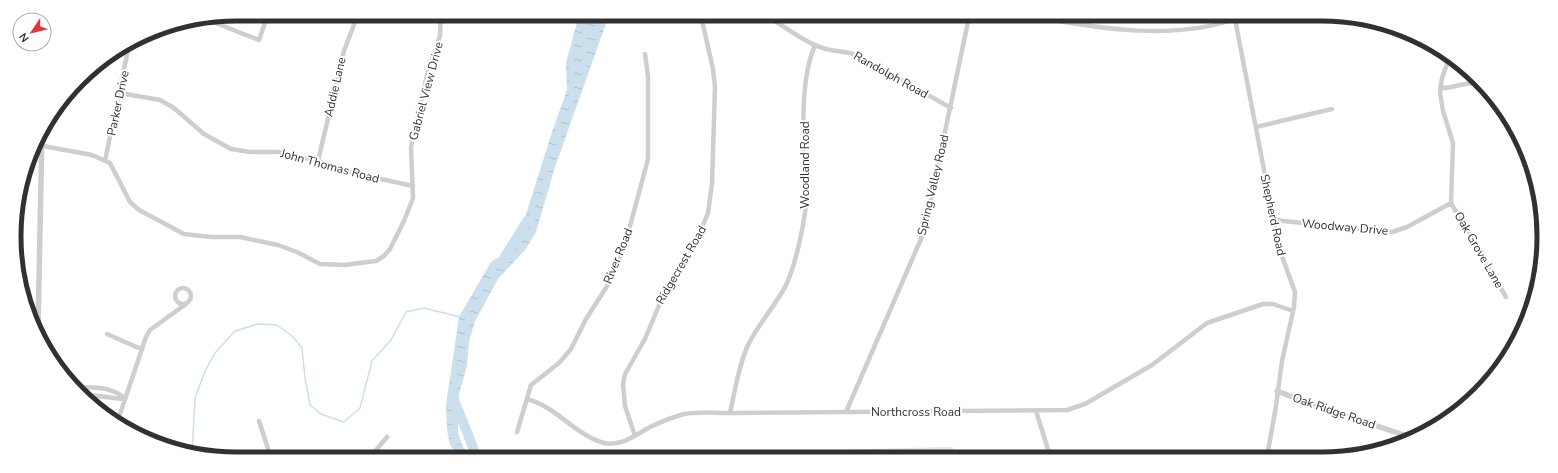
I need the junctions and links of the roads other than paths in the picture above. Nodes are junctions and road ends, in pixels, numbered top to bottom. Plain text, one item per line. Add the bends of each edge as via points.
1 (266, 21) edge
2 (355, 21) edge
3 (441, 21) edge
4 (702, 21) edge
5 (775, 21) edge
6 (968, 21) edge
7 (1059, 21) edge
8 (1224, 21) edge
9 (1238, 21) edge
10 (214, 22) edge
11 (815, 45) junction
12 (128, 51) edge
13 (645, 54) dead end
14 (1447, 62) edge
15 (1472, 82) edge
16 (1440, 88) junction
17 (120, 93) junction
18 (951, 108) junction
19 (1332, 109) dead end
20 (1256, 127) junction
21 (42, 146) joint
22 (105, 161) junction
23 (318, 161) junction
24 (413, 186) junction
25 (1451, 203) junction
26 (1274, 220) junction
27 (1506, 298) dead end
28 (186, 304) dead end
29 (1293, 311) junction
30 (38, 322) edge
31 (107, 334) dead end
32 (141, 349) junction
33 (82, 387) edge
34 (1277, 391) junction
35 (90, 395) edge
36 (125, 399) junction
37 (527, 400) junction
38 (1036, 411) junction
39 (846, 412) junction
40 (730, 413) junction
41 (119, 417) edge
42 (259, 421) dead end
43 (517, 432) dead end
44 (1405, 435) edge
45 (634, 436) junction
46 (387, 437) dead end
47 (269, 452) edge
48 (374, 452) edge
49 (1049, 452) edge
50 (1268, 452) edge

1 - 10 street via 259,40
2 - 23 street, Addie Lane via 344,51
3 - 24 street, Gabriel View Drive via 440,36 428,71 411,146
4 - 45 street, Ridgecrest Road via 715,87 711,204 699,235 667,286 645,339 625,374 624,398
5 - 11 street, Randolph Road
6 - 18 street, Spring Valley Road
7 - 8 street via 1094,27 1154,30 1194,28
9 - 20 street, Shepherd Road
11 - 18 street, Randolph Road via 859,56
11 - 40 street, Woodland Road via 810,58 804,107 805,217 784,288 745,354
12 - 17 street, Parker Drive
13 - 37 street, River Road via 648,76 648,159 626,241 611,280 570,350 559,363 531,386
14 - 16 street
15 - 16 street
16 - 25 street via 1443,111 1453,144
17 - 22 street, Parker Drive
17 - 23 street, John Thomas Road via 160,100 174,108 204,134 231,149 279,152
18 - 39 street, Spring Valley Road via 924,232
19 - 20 street
20 - 26 street, Shepherd Road
21 - 22 street, Gabriel View Drive via 92,155
21 - 30 street
22 - 24 street, Gabriel View Drive via 114,169 130,202 139,210 184,234 211,238 240,237 277,245 320,264 368,263 384,256 404,221 413,198
23 - 24 street, John Thomas Road via 367,176
25 - 26 street, Woodway Drive via 1408,227 1392,232
25 - 27 street, Oak Grove Lane
26 - 29 street, Shepherd Road via 1282,258 1295,292
28 - 32 street via 150,330
29 - 34 street, Shepherd Road
29 - 38 street, Northcross Road via 1273,304 1263,304 1212,321 1199,328 1164,357 1085,404 1067,410
31 - 32 street
32 - 36 street
33 - 36 street via 118,392
34 - 44 street, Oak Ridge Road
34 - 50 street, Shepherd Road
35 - 36 street
36 - 41 street
37 - 43 street, River Road
37 - 45 street, Northcross Road via 547,408 588,438 616,444
38 - 39 street, Northcross Road
38 - 49 street
39 - 40 street, Northcross Road
40 - 45 street, Northcross Road via 685,414 668,419
42 - 47 street
46 - 48 street

